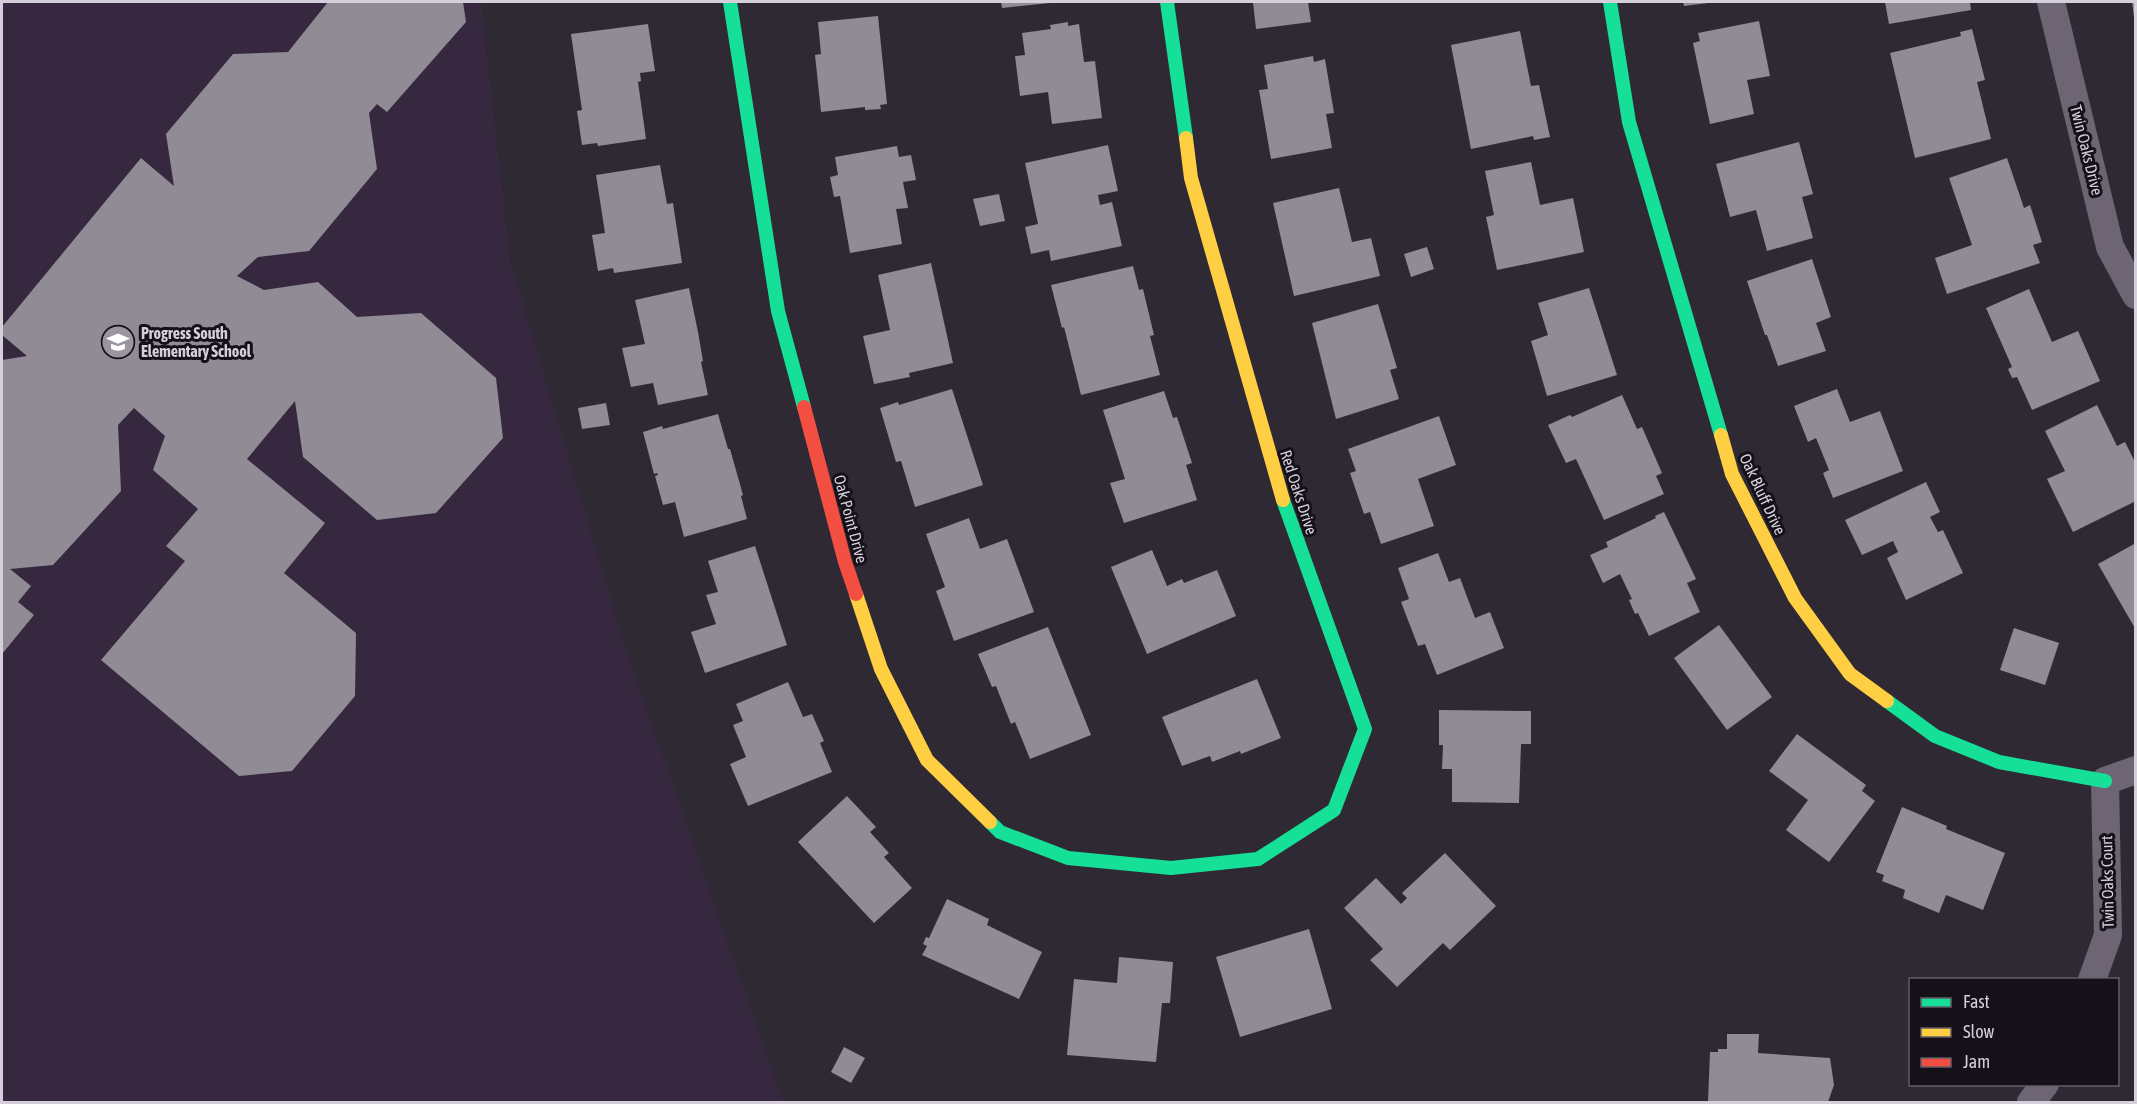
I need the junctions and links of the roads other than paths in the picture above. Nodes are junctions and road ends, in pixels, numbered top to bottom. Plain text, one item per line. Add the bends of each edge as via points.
1 (730, 2) edge
2 (1167, 2) edge
3 (1610, 2) edge
4 (2051, 2) edge
5 (2136, 295) edge
6 (2136, 770) edge
7 (2105, 781) junction
8 (1171, 868) joint
9 (2093, 978) edge
10 (2043, 1086) edge
11 (2031, 1102) edge

1 - 8 street, Oak Point Drive via 778,311 845,562 880,669 927,760 1000,832 1068,858
2 - 8 street, Red Oaks Drive via 1191,178 1282,497 1365,729 1334,810 1258,859
3 - 7 street, Oak Bluff Drive via 1629,122 1732,474 1795,598 1850,674 1935,736 1999,762
4 - 5 street, Twin Oaks Drive via 2110,247
6 - 7 street
7 - 9 street, Twin Oaks Court via 2108,935
10 - 11 street

